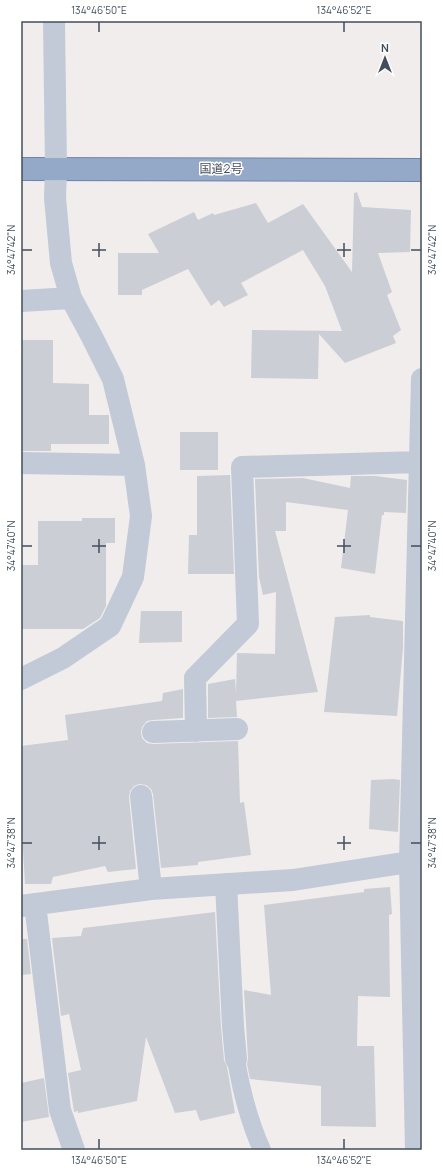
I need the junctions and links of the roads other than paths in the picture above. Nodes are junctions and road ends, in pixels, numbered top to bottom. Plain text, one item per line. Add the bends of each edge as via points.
1 (54, 21) edge
2 (21, 169) edge
3 (56, 169) junction
4 (422, 170) edge
5 (70, 298) junction
6 (21, 300) edge
7 (422, 379) edge
8 (420, 462) junction
9 (21, 463) edge
10 (134, 465) junction
11 (21, 678) edge
12 (237, 729) dead end
13 (196, 731) junction
14 (153, 732) dead end
15 (141, 796) dead end
16 (416, 861) edge
17 (226, 884) junction
18 (151, 889) junction
19 (28, 905) edge
20 (236, 1059) joint
21 (74, 1150) edge
22 (262, 1150) edge
23 (416, 1150) edge

1 - 3 street
2 - 3 highway, 国道2号
3 - 4 highway, 国道2号
3 - 5 street via 55,198 61,263
5 - 6 street
5 - 10 street via 113,380
7 - 8 street
8 - 13 street via 242,467 248,624 195,678
8 - 16 street
9 - 10 street
10 - 11 street via 141,516 134,578 110,626 63,658
12 - 13 street
13 - 14 street
15 - 18 street
16 - 17 street via 293,880
16 - 23 street
17 - 18 street
17 - 20 street
18 - 19 street
19 - 21 street via 60,1110
20 - 22 lane via 240,1086

